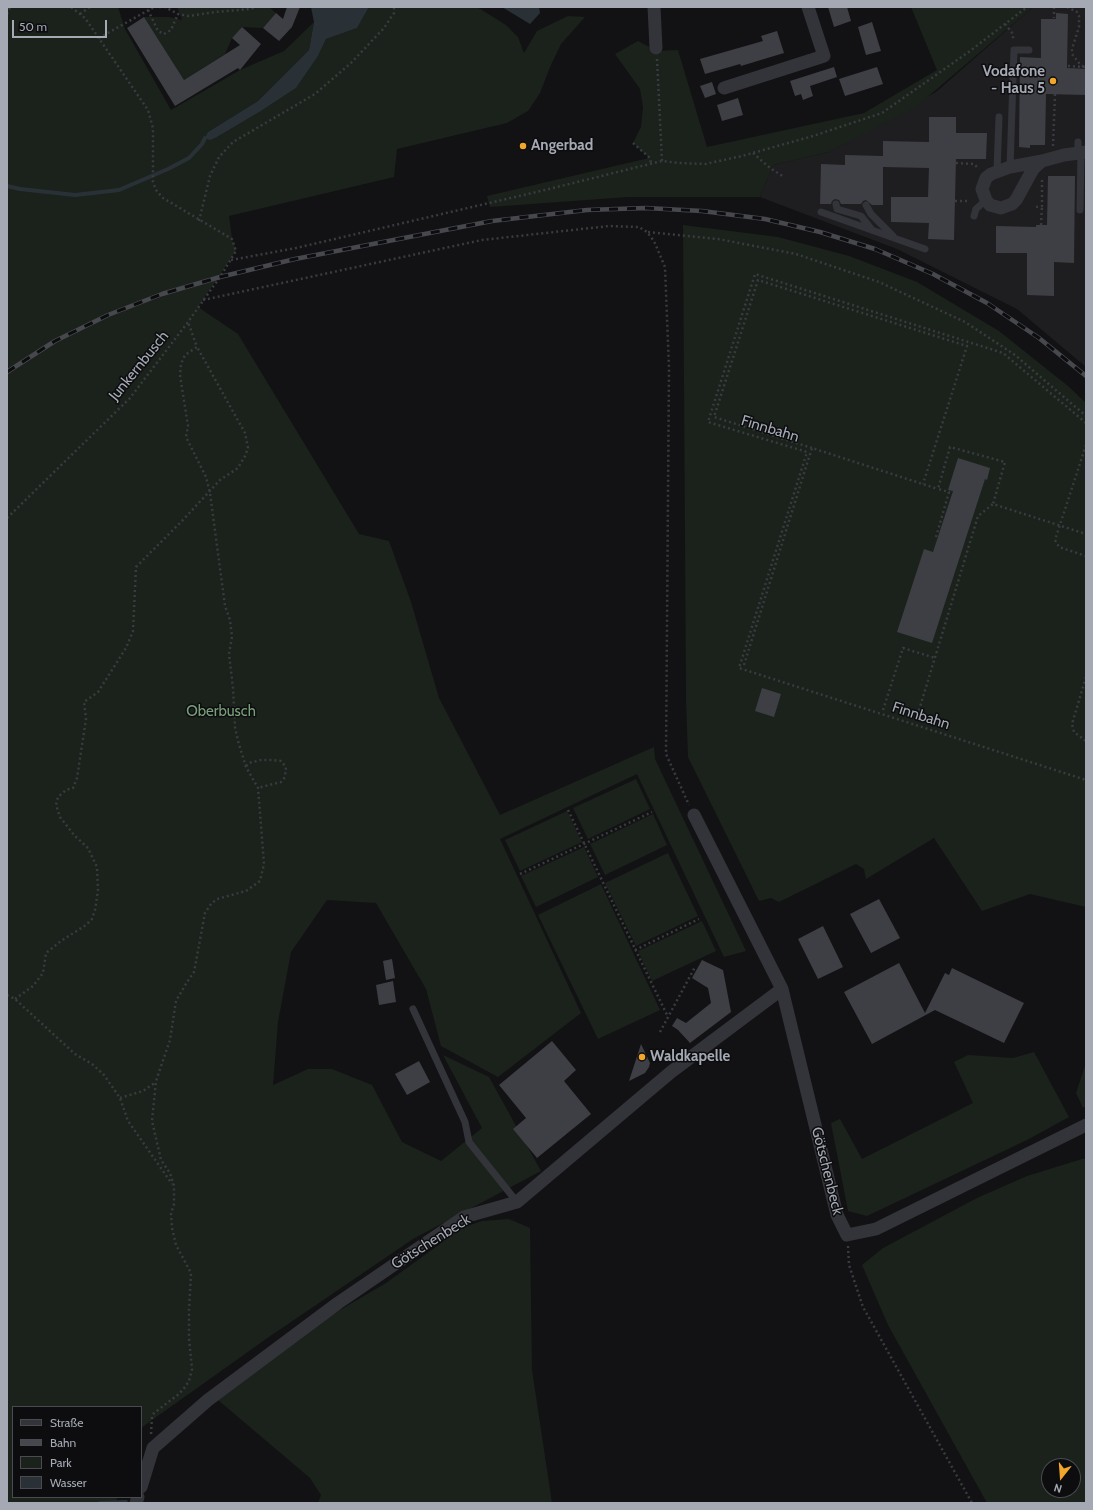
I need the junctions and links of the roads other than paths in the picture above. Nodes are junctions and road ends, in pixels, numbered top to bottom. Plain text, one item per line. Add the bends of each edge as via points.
1 (654, 7) edge
2 (808, 7) edge
3 (656, 48) road end
4 (1029, 50) dead end
5 (724, 88) dead end
6 (999, 117) dead end
7 (1081, 150) edge
8 (1047, 159) junction
9 (1010, 167) junction
10 (992, 175) junction
11 (986, 200) junction
12 (836, 204) dead end
13 (866, 205) dead end
14 (1080, 210) dead end
15 (821, 212) dead end
16 (974, 216) dead end
17 (872, 230) junction
18 (898, 240) junction
19 (924, 249) dead end
20 (694, 815) road end
21 (782, 989) junction
22 (413, 1009) dead end
23 (1086, 1125) edge
24 (517, 1202) junction
25 (142, 1484) edge

1 - 3 street
2 - 5 street via 824,56
4 - 9 lane via 1014,50
6 - 10 lane
7 - 8 street
7 - 14 lane
8 - 9 street
8 - 11 street via 1033,169 1012,204 1001,208 990,205
9 - 10 street
10 - 11 street via 982,189
11 - 16 lane via 976,209
12 - 17 lane via 836,209 861,216
13 - 18 lane via 871,214
15 - 17 lane
17 - 18 lane
18 - 19 lane
20 - 21 street, Götschenbeck
21 - 23 street, Götschenbeck via 837,1215 847,1235 876,1229
21 - 24 street, Götschenbeck via 671,1072
22 - 24 lane via 465,1122 468,1142
24 - 25 street, Götschenbeck via 464,1217 338,1303 208,1400 153,1448

